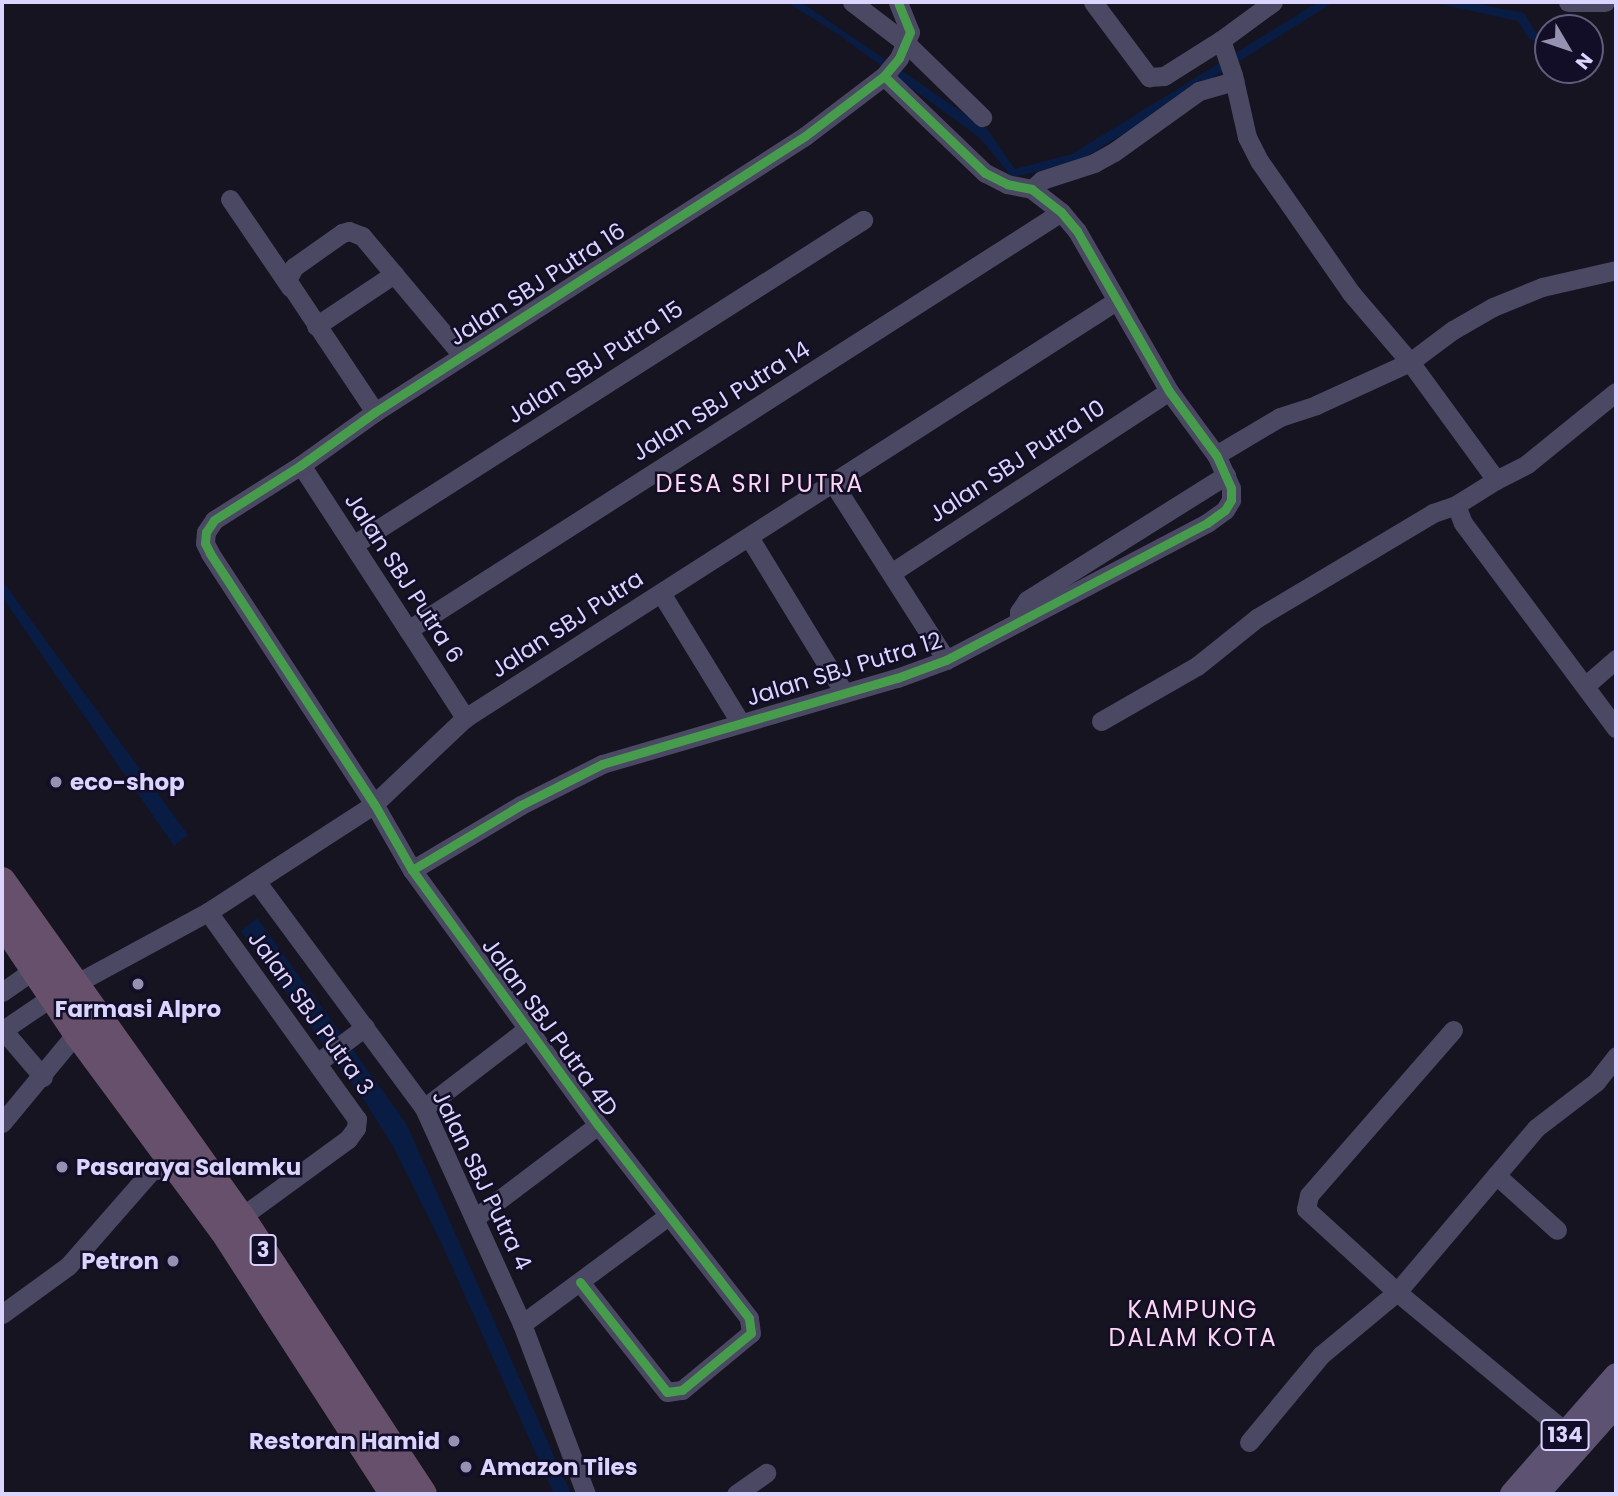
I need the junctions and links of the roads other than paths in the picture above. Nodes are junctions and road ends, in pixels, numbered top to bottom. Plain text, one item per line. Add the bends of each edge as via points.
1 (852, 2) edge
2 (898, 2) edge
3 (1093, 2) edge
4 (1273, 2) edge
5 (1568, 2) edge
6 (1605, 2) edge
7 (1223, 44) junction
8 (894, 62) junction
9 (1234, 78) junction
10 (982, 117) dead end
11 (1032, 189) junction
12 (230, 199) dead end
13 (1061, 212) junction
14 (863, 220) dead end
15 (1616, 271) edge
16 (394, 274) junction
17 (290, 287) junction
18 (1116, 301) junction
19 (316, 326) junction
20 (462, 355) junction
21 (1410, 362) junction
22 (1170, 391) junction
23 (1616, 392) edge
24 (375, 412) junction
25 (1216, 455) junction
26 (301, 465) junction
27 (1226, 475) junction
28 (1496, 480) junction
29 (833, 483) junction
30 (1456, 505) junction
31 (211, 525) joint
32 (749, 537) junction
33 (353, 545) junction
34 (891, 573) junction
35 (661, 593) junction
36 (1019, 622) junction
37 (408, 630) junction
38 (1616, 659) edge
39 (946, 660) junction
40 (1585, 686) junction
41 (843, 691) junction
42 (465, 718) junction
43 (1101, 721) dead end
44 (740, 722) junction
45 (1616, 727) edge
46 (374, 804) junction
47 (412, 870) junction
48 (2, 881) edge
49 (256, 881) junction
50 (208, 912) junction
51 (2, 921) edge
52 (35, 969) junction
53 (64, 990) junction
54 (2, 992) edge
55 (95, 1011) junction
56 (2, 1029) edge
57 (527, 1029) junction
58 (362, 1030) junction
59 (1453, 1030) dead end
60 (77, 1033) junction
61 (1616, 1056) edge
62 (320, 1061) junction
63 (43, 1077) junction
64 (424, 1108) junction
65 (2, 1124) edge
66 (598, 1125) junction
67 (164, 1169) junction
68 (1496, 1175) junction
69 (668, 1216) junction
70 (241, 1217) junction
71 (475, 1218) junction
72 (1557, 1230) dead end
73 (580, 1282) junction
74 (1397, 1292) junction
75 (2, 1314) edge
76 (523, 1324) junction
77 (1616, 1374) edge
78 (1616, 1405) edge
79 (1567, 1433) junction
80 (1249, 1442) dead end
81 (766, 1473) dead end
82 (394, 1494) edge
83 (423, 1494) edge
84 (586, 1494) edge
85 (736, 1494) edge
86 (1512, 1494) edge
87 (1538, 1494) edge

1 - 8 street
2 - 8 street via 909,32
3 - 7 street via 1149,77 1164,76
4 - 7 street
5 - 6 street
7 - 9 street
8 - 10 street
8 - 11 street via 985,173
8 - 20 street, Jalan SBJ Putra 16 via 805,136
9 - 11 street via 1199,91 1094,163 1053,175
9 - 21 street via 1247,137 1260,162 1351,293
11 - 13 street, Jalan SBJ Putra 12
12 - 17 street
13 - 18 street, Jalan SBJ Putra 12 via 1077,231
13 - 37 street, Jalan SBJ Putra 14
14 - 33 street, Jalan SBJ Putra 15
15 - 21 street via 1542,287 1493,307
16 - 17 street via 362,236 349,231 294,267 289,272
16 - 19 street
16 - 20 street
17 - 19 street
18 - 22 street, Jalan SBJ Putra 12
18 - 29 street, Jalan SBJ Putra
19 - 24 street
20 - 24 street, Jalan SBJ Putra 16
21 - 25 street via 1280,417
21 - 28 street
22 - 25 street, Jalan SBJ Putra 12
22 - 34 street, Jalan SBJ Putra 10
23 - 28 street via 1527,464
24 - 26 street, Jalan SBJ Putra 16
25 - 27 street, Jalan SBJ Putra 12
26 - 31 street, Jalan SBJ Putra 16
26 - 33 street, Jalan SBJ Putra 6
27 - 36 street via 1027,600
27 - 36 street, Jalan SBJ Putra 12 via 1231,500 1207,523
28 - 30 street
29 - 32 street, Jalan SBJ Putra
29 - 34 street
30 - 40 street via 1473,540
30 - 43 street via 1433,513 1257,618 1197,666
31 - 46 street, Jalan SBJ Putra 4D via 205,543 210,553
32 - 35 street, Jalan SBJ Putra
32 - 41 street
33 - 37 street, Jalan SBJ Putra 6
34 - 39 street
35 - 42 street, Jalan SBJ Putra
35 - 44 street
36 - 39 street, Jalan SBJ Putra 12
37 - 42 street, Jalan SBJ Putra 6
38 - 40 street
39 - 41 street, Jalan SBJ Putra 12
40 - 45 street
41 - 44 street, Jalan SBJ Putra 12
42 - 46 street, Jalan SBJ Putra
44 - 47 street, Jalan SBJ Putra 12 via 602,764 566,780
46 - 47 street, Jalan SBJ Putra 4D
46 - 49 street, Jalan SBJ Putra
47 - 57 street, Jalan SBJ Putra 4D
48 - 53 highway, 3
49 - 50 street, Jalan SBJ Putra
49 - 58 street, Jalan SBJ Putra 4
50 - 53 street, Jalan SBJ Putra
50 - 62 street, Jalan SBJ Putra 3
51 - 52 highway, 3
52 - 53 highway, 3
52 - 54 street
53 - 55 highway, 3
53 - 56 street, Jalan SBJ Putra
53 - 60 highway, 3
55 - 60 street
55 - 70 highway, 3
56 - 63 street
57 - 64 street
57 - 66 street, Jalan SBJ Putra 4D
58 - 62 street
58 - 64 street, Jalan SBJ Putra 4
59 - 74 street via 1305,1201 1306,1209
60 - 63 street
60 - 67 highway, 3
61 - 68 street via 1596,1082 1536,1128
62 - 70 street, Jalan SBJ Putra 3 via 352,1109 356,1128 348,1139
63 - 65 street
64 - 71 street, Jalan SBJ Putra 4
66 - 69 street, Jalan SBJ Putra 4D
66 - 71 street
67 - 75 street via 68,1266
67 - 82 highway, 3 via 223,1230
68 - 72 street
68 - 74 street
69 - 73 street
69 - 73 street, Jalan SBJ Putra 4D via 752,1325 747,1339 682,1390 674,1393 661,1387
70 - 83 highway, 3
71 - 76 street, Jalan SBJ Putra 4
73 - 76 street
74 - 79 street
74 - 80 street via 1321,1355
76 - 84 street, Jalan SBJ Putra 4
77 - 79 main road, 134
78 - 87 main road, 134
79 - 86 main road, 134
81 - 85 street

